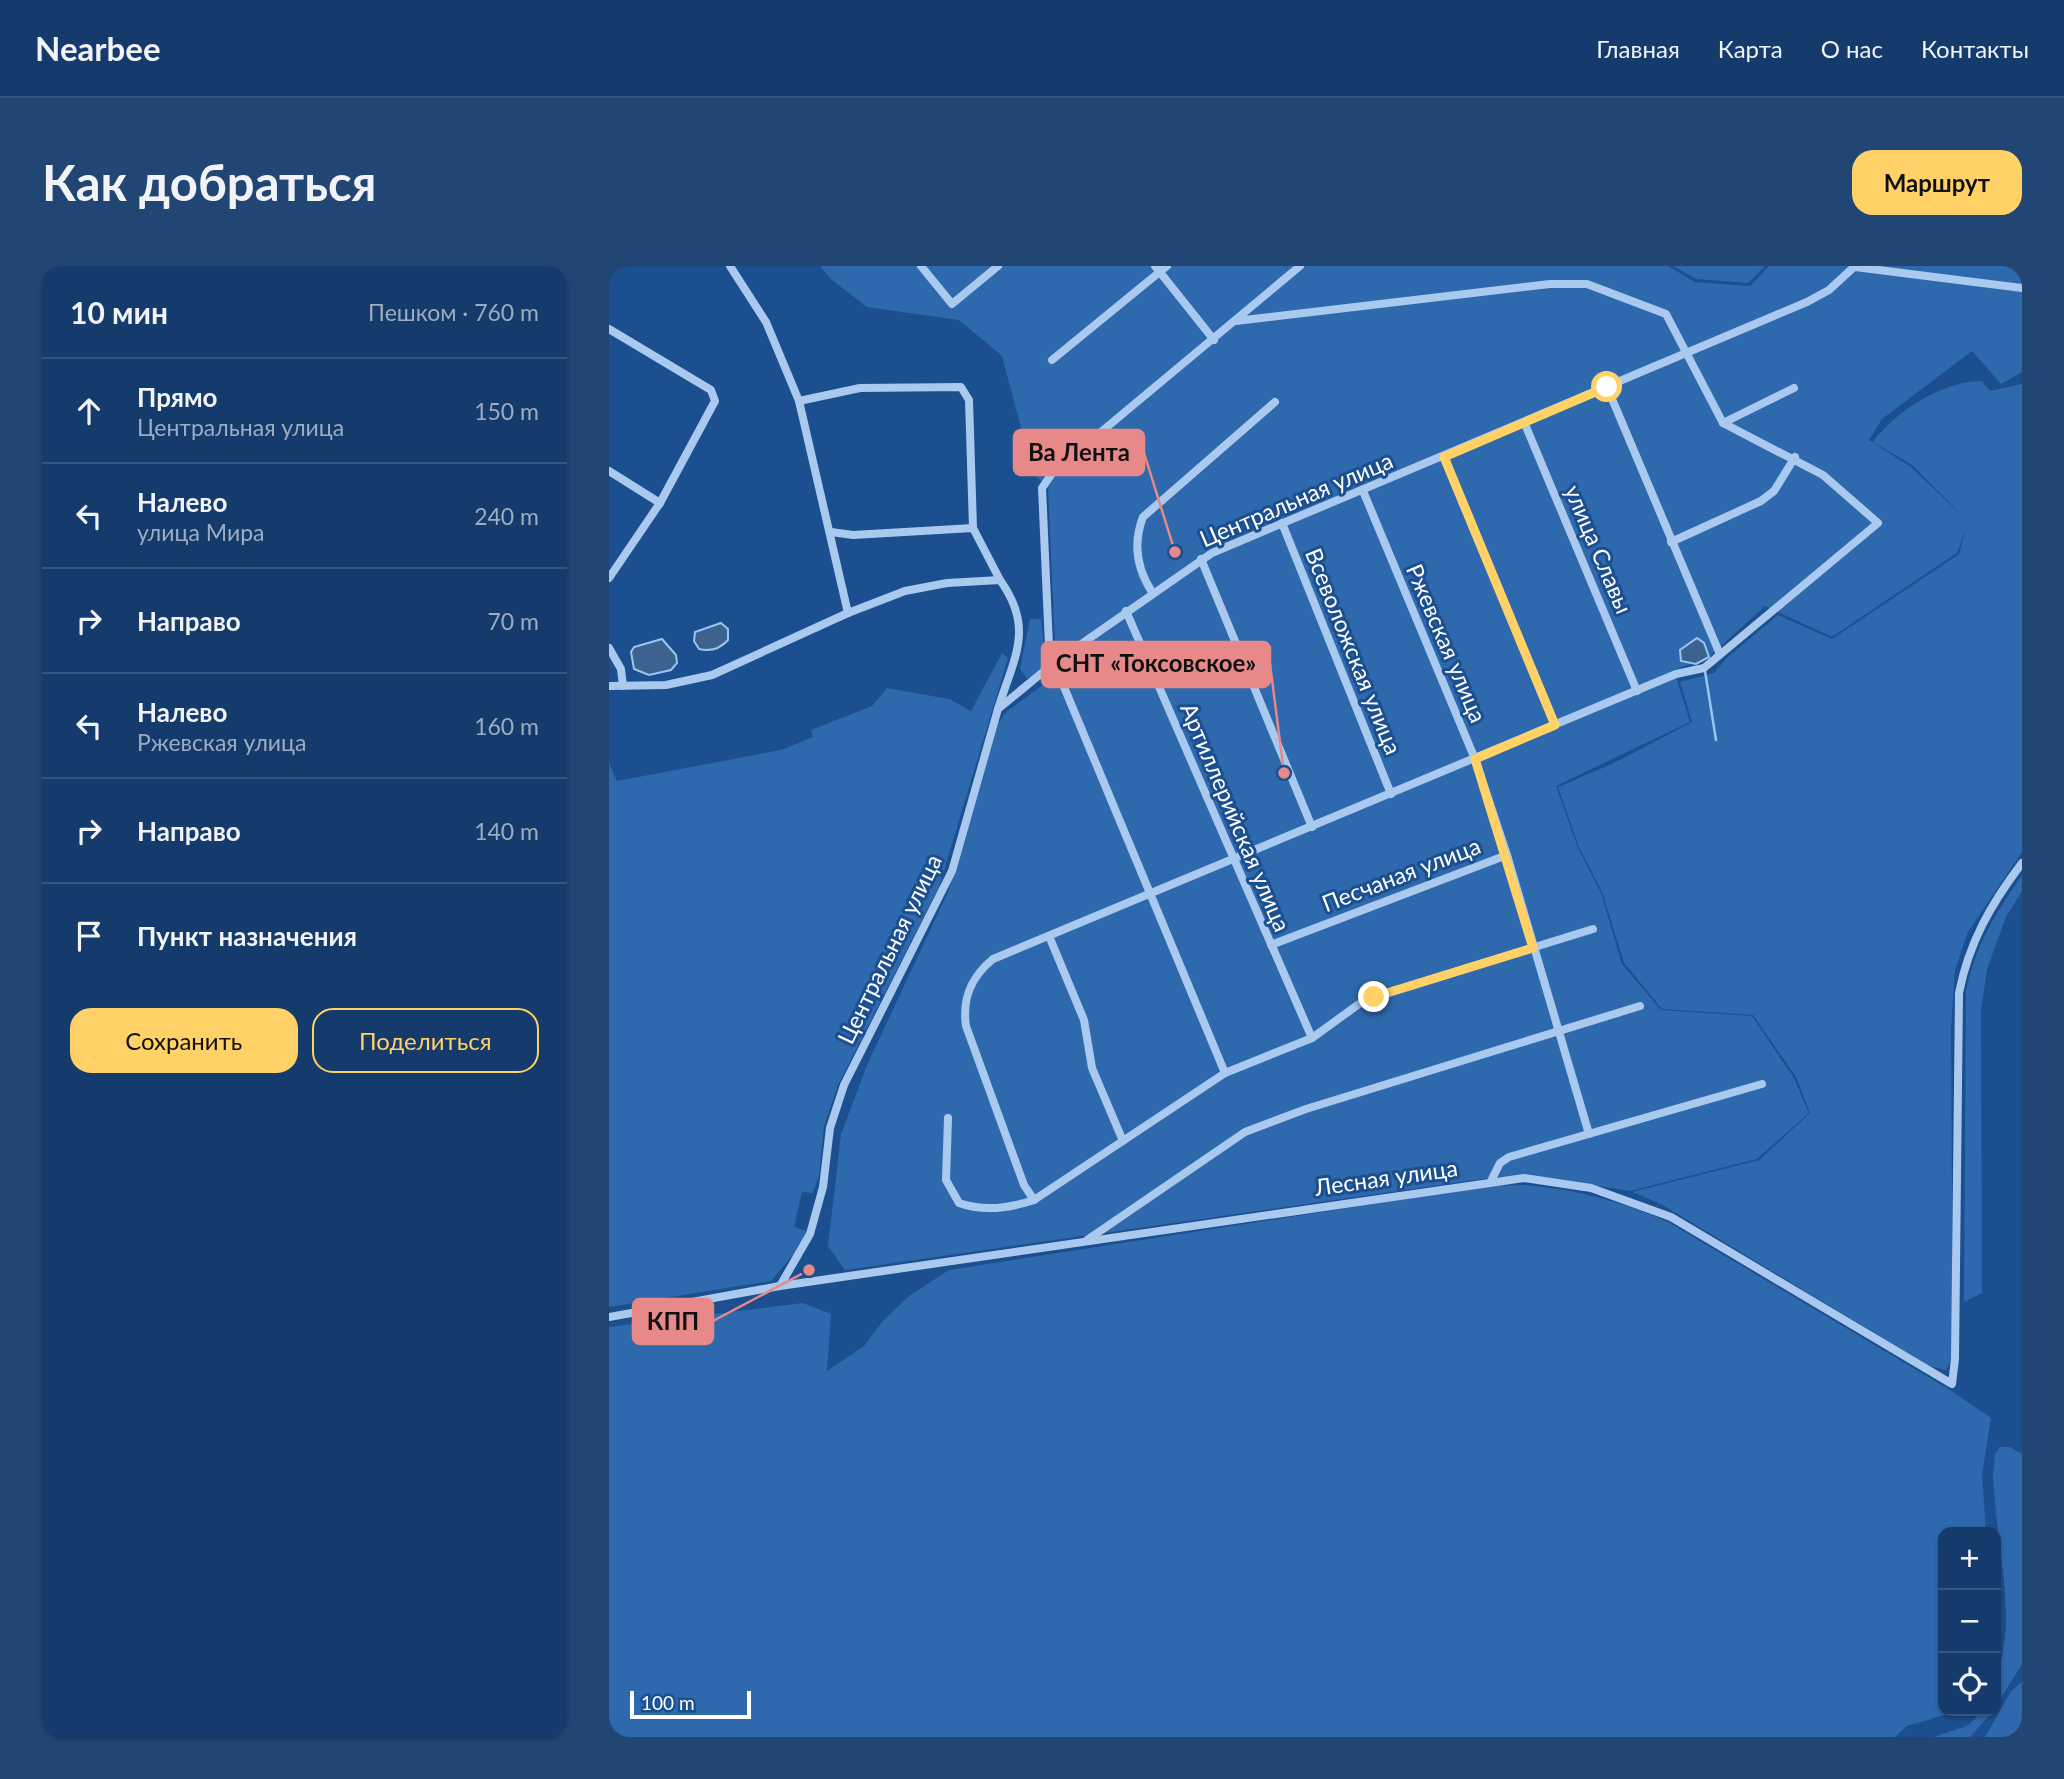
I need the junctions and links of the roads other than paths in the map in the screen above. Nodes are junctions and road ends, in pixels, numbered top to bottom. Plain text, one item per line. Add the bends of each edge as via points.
1 (730, 266) edge
2 (921, 266) edge
3 (998, 266) edge
4 (1300, 266) edge
5 (1855, 266) edge
6 (1160, 268) edge
7 (2022, 288) edge
8 (1236, 321) junction
9 (609, 329) edge
10 (1214, 340) junction
11 (1689, 354) junction
12 (1052, 360) dead end
13 (1607, 387) junction
14 (1794, 388) dead end
15 (799, 401) junction
16 (1275, 402) dead end
17 (1524, 422) junction
18 (1723, 423) junction
19 (1444, 457) junction
20 (1795, 457) junction
21 (609, 471) edge
22 (1363, 491) junction
23 (660, 503) junction
24 (1282, 523) junction
25 (973, 528) junction
26 (831, 533) junction
27 (1671, 542) junction
28 (1201, 559) junction
29 (609, 578) edge
30 (1000, 580) junction
31 (1152, 592) junction
32 (1126, 611) junction
33 (848, 613) junction
34 (609, 648) edge
35 (1719, 652) junction
36 (1054, 663) junction
37 (609, 686) edge
38 (623, 686) junction
39 (1637, 691) junction
40 (998, 709) junction
41 (1555, 725) junction
42 (1475, 759) junction
43 (1391, 794) junction
44 (1313, 827) junction
45 (1507, 855) junction
46 (1233, 859) junction
47 (2022, 863) edge
48 (1151, 894) junction
49 (1593, 929) dead end
50 (1049, 936) junction
51 (1271, 945) junction
52 (1533, 948) junction
53 (1640, 1006) dead end
54 (1559, 1031) junction
55 (1312, 1038) junction
56 (1225, 1073) junction
57 (1762, 1084) dead end
58 (948, 1118) dead end
59 (1589, 1134) junction
60 (1123, 1141) junction
61 (1491, 1181) junction
62 (1034, 1200) junction
63 (1087, 1240) junction
64 (780, 1286) junction
65 (609, 1317) edge

1 - 15 street via 766,323
2 - 3 street via 952,304
4 - 8 street
5 - 7 street
5 - 11 street, Центральная улица via 1829,290 1807,302
6 - 10 street
6 - 12 street
8 - 10 street
8 - 11 street via 1550,284 1587,284 1666,314
9 - 23 street via 714,395 714,407
10 - 36 street via 1046,479 1042,488
11 - 13 street, Центральная улица
11 - 18 street
13 - 17 street, Центральная улица
13 - 27 street
14 - 18 street
15 - 25 street via 860,388 961,387 969,400
15 - 26 street
16 - 31 street via 1143,517 1137,547
17 - 19 street, Центральная улица
17 - 39 street, улица Славы
18 - 20 street
19 - 22 street, Центральная улица
19 - 41 street
20 - 27 street via 1774,491 1761,501
20 - 35 street via 1842,488 1878,523
21 - 23 street
22 - 24 street, Центральная улица
22 - 42 street, Ржевская улица
23 - 29 street
24 - 28 street, Центральная улица
24 - 43 street, Всеволожская улица
25 - 26 street
25 - 30 street
26 - 33 street
27 - 35 street
28 - 31 street, Центральная улица
28 - 44 street
30 - 33 street via 905,591
30 - 40 street via 1015,602 1021,625
31 - 32 street, Центральная улица
32 - 36 street, Центральная улица
32 - 46 street, Артиллерийская улица
33 - 38 street via 712,675 666,685
34 - 38 street via 621,670
35 - 39 street via 1704,668
36 - 40 street, Центральная улица
36 - 48 street
37 - 38 street
39 - 41 street
40 - 64 street, Центральная улица via 952,871 844,1085 830,1128 823,1187 810,1234
41 - 42 street
42 - 43 street
42 - 45 street, Ржевская улица
43 - 44 street
44 - 46 street
45 - 51 street, Песчаная улица
45 - 52 street, Ржевская улица
46 - 48 street
46 - 51 street, Артиллерийская улица
47 - 61 street, Лесная улица via 1975,936 1959,993 1952,1384 1671,1217 1591,1188 1524,1178
48 - 50 street
48 - 56 street
49 - 52 street
50 - 60 street via 1084,1020 1092,1068
50 - 62 street via 993,959 978,971 964,1009 966,1026 1024,1185
51 - 55 street, Артиллерийская улица
52 - 54 street, Ржевская улица
52 - 55 street via 1374,997
53 - 54 street
54 - 59 street, Ржевская улица
54 - 63 street via 1245,1132
55 - 56 street
56 - 60 street
57 - 59 street
58 - 62 street via 946,1180 960,1203 996,1208
59 - 61 street via 1509,1157 1494,1170
60 - 62 street
61 - 63 street, Лесная улица
63 - 64 street, Лесная улица
64 - 65 street, Лесная улица

